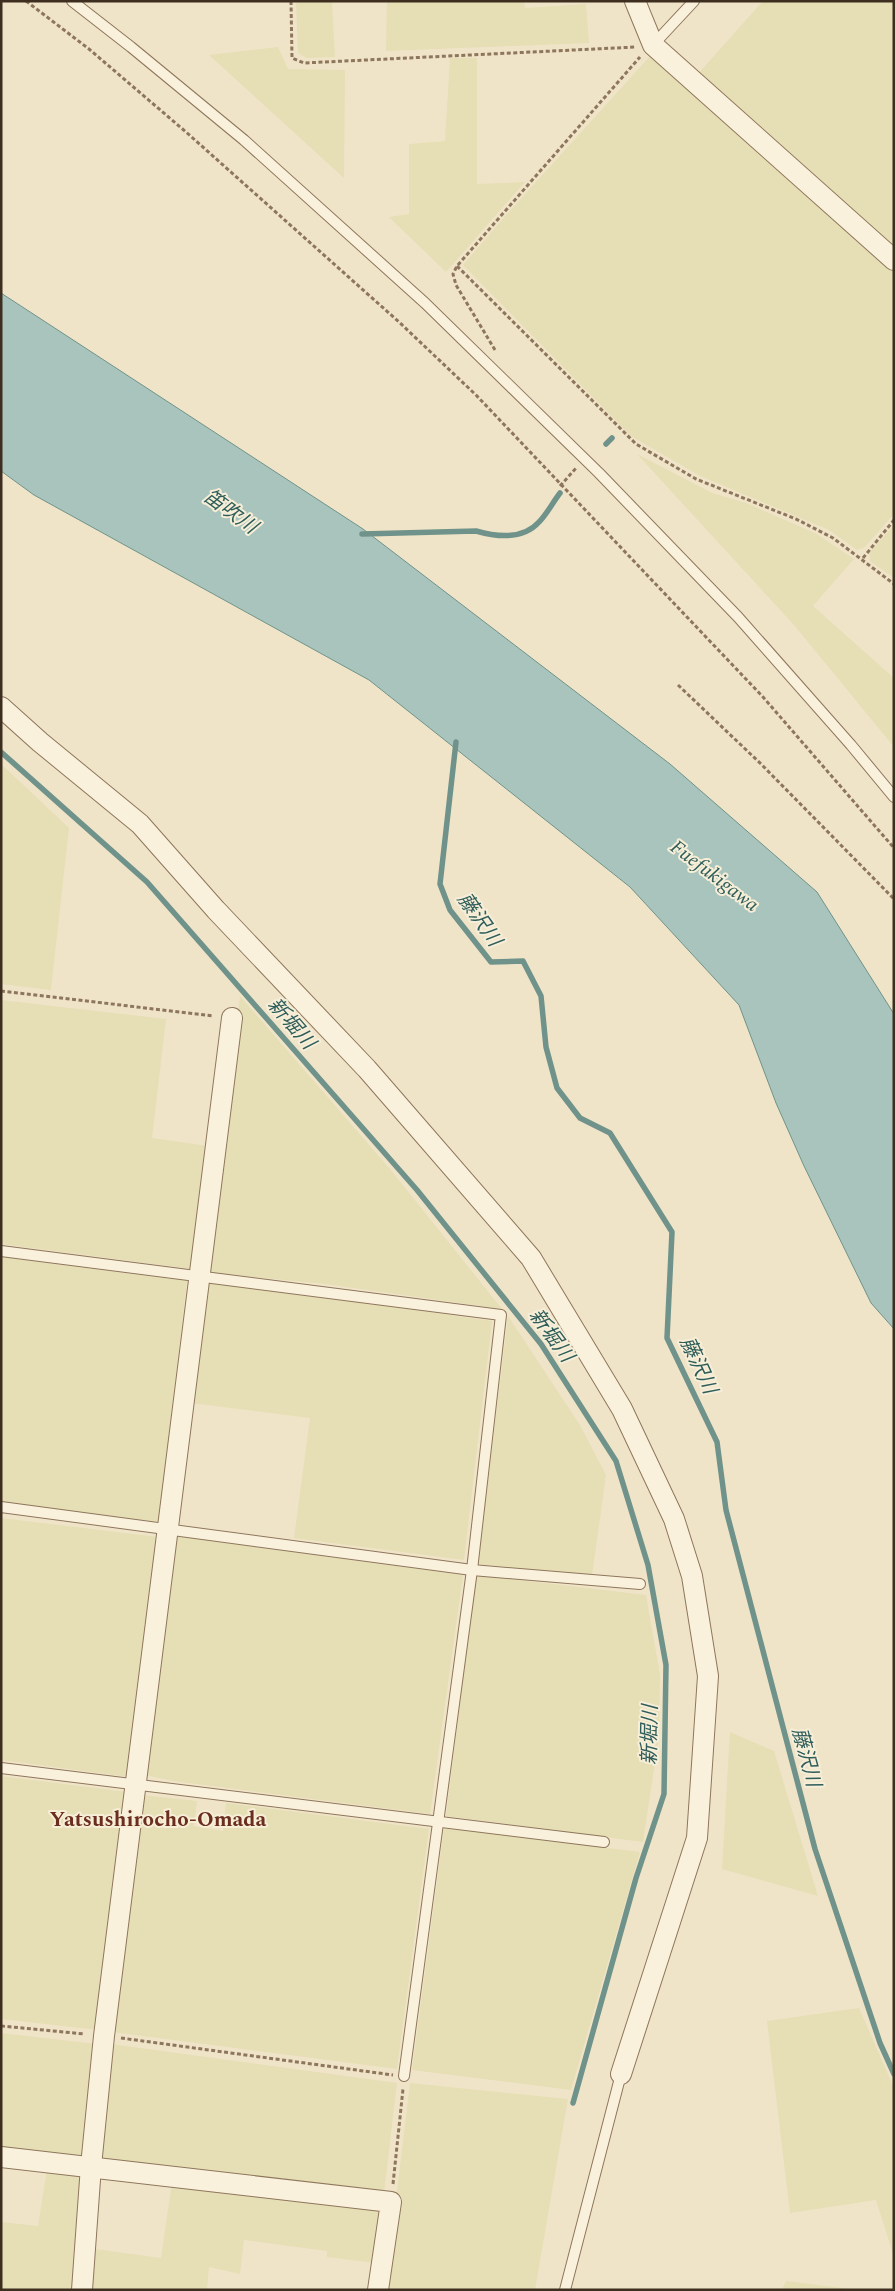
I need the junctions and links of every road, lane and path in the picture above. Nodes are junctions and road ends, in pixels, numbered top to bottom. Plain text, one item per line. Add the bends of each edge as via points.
1 (26, 1) edge
2 (72, 1) edge
3 (291, 1) edge
4 (635, 1) edge
5 (694, 1) edge
6 (651, 46) junction
7 (894, 260) edge
8 (457, 266) junction
9 (502, 380) junction
10 (580, 463) dead end
11 (560, 486) junction
12 (894, 520) edge
13 (863, 558) junction
14 (894, 584) edge
15 (678, 685) dead end
16 (1, 707) edge
17 (894, 797) edge
18 (894, 848) edge
19 (894, 900) edge
20 (1, 991) edge
21 (232, 1018) joint
22 (1, 1251) edge
23 (198, 1275) junction
24 (1, 1507) edge
25 (168, 1528) junction
26 (472, 1570) junction
27 (640, 1584) dead end
28 (1, 1768) edge
29 (135, 1786) junction
30 (437, 1822) junction
31 (604, 1842) dead end
32 (1, 2026) edge
33 (104, 2036) junction
34 (621, 2074) joint
35 (404, 2076) junction
36 (1, 2157) edge
37 (90, 2166) junction
38 (391, 2202) junction
39 (82, 2290) edge
40 (378, 2290) edge
41 (565, 2290) edge

1 - 11 path via 97,55 392,315 476,394
2 - 9 lane via 244,140 425,303
3 - 6 path via 292,58 304,63
4 - 6 street
5 - 6 lane
6 - 7 street
6 - 8 path
8 - 9 path via 453,274 456,285 502,363
8 - 13 path via 636,444 696,479 816,528
9 - 17 lane via 599,473 738,617
10 - 11 path
11 - 18 path via 762,697
12 - 13 path
13 - 14 path
15 - 19 path via 762,764
16 - 34 street via 140,824 216,910 367,1069 531,1258 622,1409 674,1519 692,1576 708,1676 697,1838
20 - 21 path
21 - 23 street
22 - 23 lane
23 - 25 street
23 - 26 lane via 501,1315
24 - 25 lane
25 - 26 lane
25 - 29 street
26 - 27 lane
26 - 30 lane
28 - 29 lane
29 - 30 lane
29 - 33 street
30 - 31 lane
30 - 35 lane
32 - 33 path
33 - 35 path
33 - 37 street
34 - 41 lane
35 - 38 path
36 - 37 street
37 - 38 street
37 - 39 street
38 - 40 street

